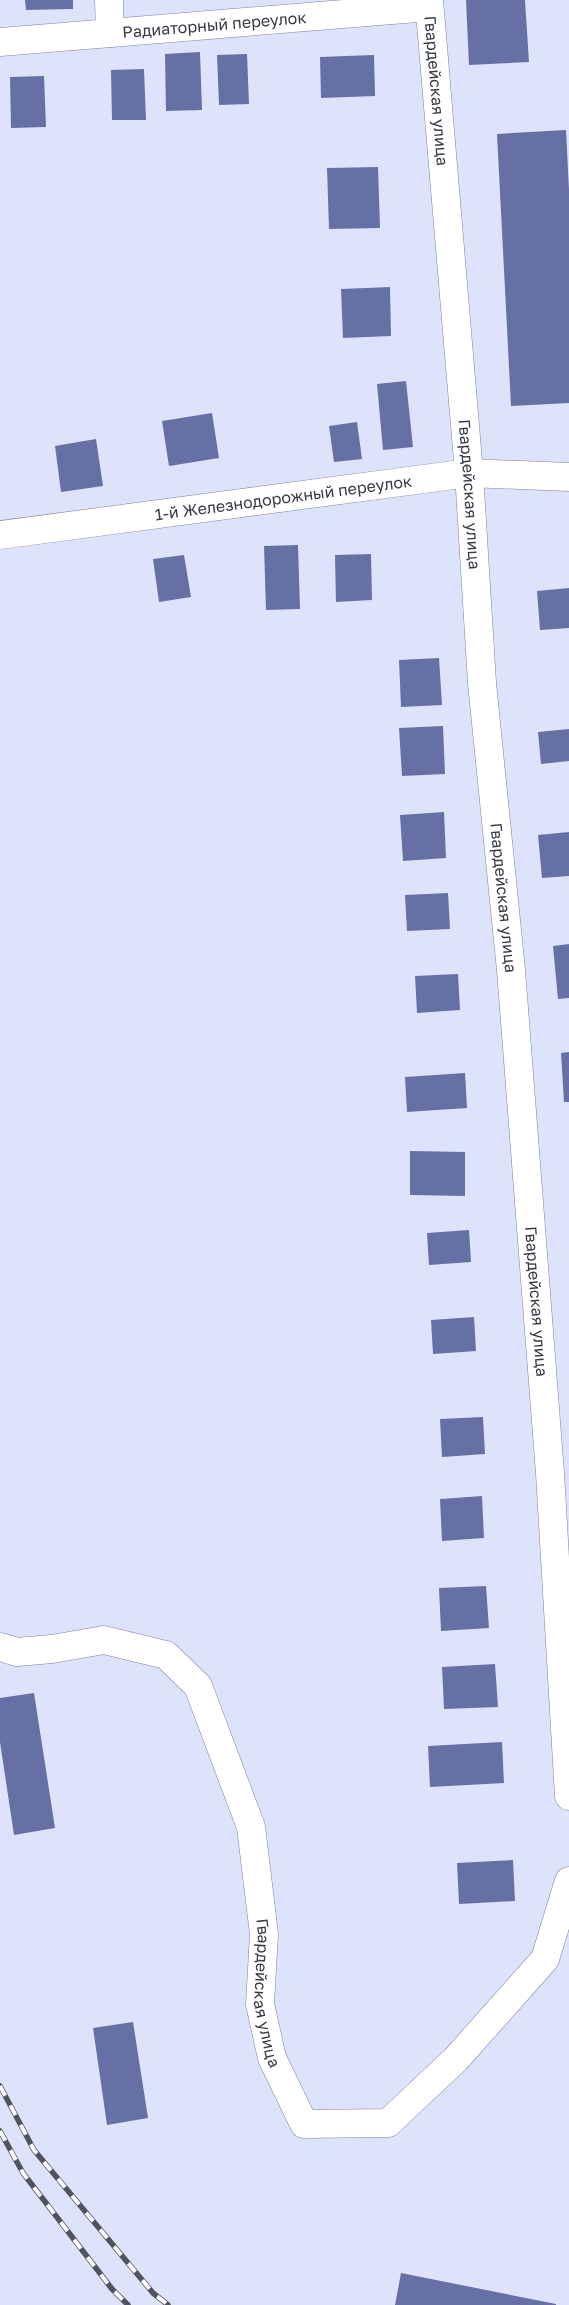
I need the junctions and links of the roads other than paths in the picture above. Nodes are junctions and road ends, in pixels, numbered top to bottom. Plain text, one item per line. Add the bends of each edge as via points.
1 (109, 0) edge
2 (429, 4) edge
3 (110, 33) junction
4 (0, 42) edge
5 (469, 473) junction
6 (569, 476) edge
7 (0, 535) edge
8 (0, 1647) edge
9 (569, 1796) edge
10 (569, 1881) edge

1 - 3 street
2 - 3 street, Радиаторный переулок
2 - 5 street, Гвардейская улица
3 - 4 street, Радиаторный переулок
5 - 6 street, 1-й Железнодорожный переулок
5 - 7 street, 1-й Железнодорожный переулок
5 - 9 street, Гвардейская улица via 482,683 511,970 551,1483
8 - 10 street, Гвардейская улица via 17,1652 104,1640 166,1655 198,1686 251,1827 264,1934 260,2004 272,2058 304,2124 388,2123 456,2060 545,1959

